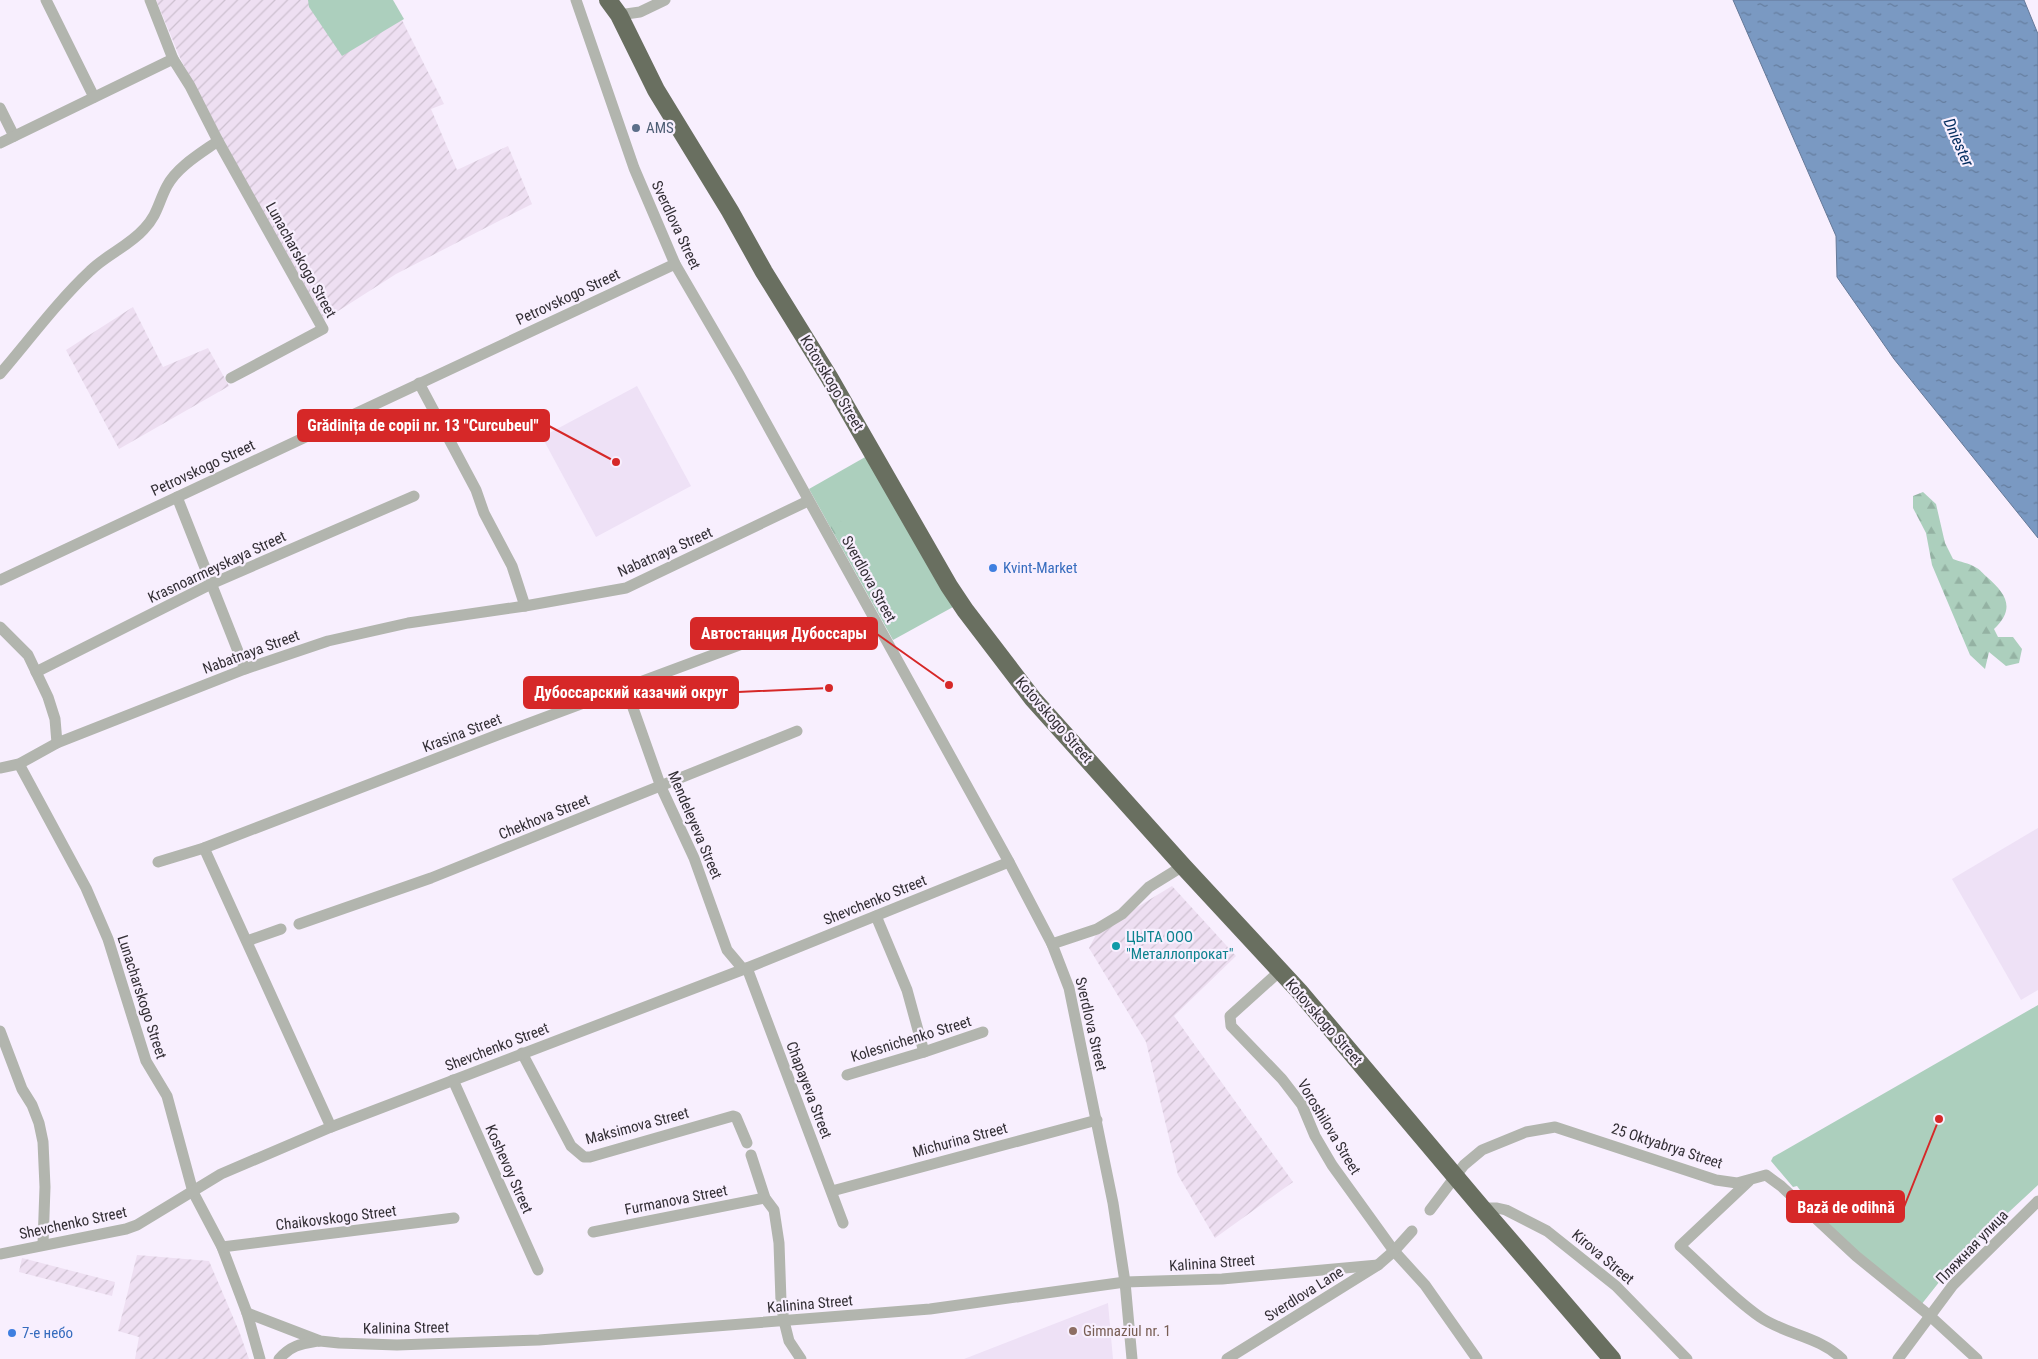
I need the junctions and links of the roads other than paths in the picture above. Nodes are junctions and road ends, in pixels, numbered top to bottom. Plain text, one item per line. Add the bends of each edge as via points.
1 (46, 0) edge
2 (150, 0) edge
3 (576, 0) edge
4 (608, 0) edge
5 (665, 0) edge
6 (619, 15) junction
7 (173, 59) junction
8 (94, 98) junction
9 (0, 108) edge
10 (14, 136) junction
11 (218, 141) junction
12 (0, 143) edge
13 (676, 264) junction
14 (0, 374) edge
15 (231, 378) dead end
16 (419, 383) junction
17 (414, 496) dead end
18 (176, 497) junction
19 (808, 501) junction
20 (0, 580) edge
21 (211, 584) junction
22 (525, 606) junction
23 (0, 627) edge
24 (777, 631) dead end
25 (245, 669) junction
26 (36, 672) junction
27 (626, 688) junction
28 (798, 731) dead end
29 (57, 743) junction
30 (19, 764) junction
31 (0, 768) edge
32 (661, 787) junction
33 (204, 848) junction
34 (158, 862) dead end
35 (1009, 862) junction
36 (1183, 866) junction
37 (876, 916) junction
38 (299, 924) dead end
39 (281, 929) dead end
40 (246, 941) junction
41 (1052, 944) junction
42 (745, 969) junction
43 (1280, 971) junction
44 (0, 1031) edge
45 (983, 1032) dead end
46 (924, 1052) junction
47 (522, 1053) junction
48 (847, 1075) dead end
49 (452, 1080) junction
50 (1096, 1120) junction
51 (331, 1127) junction
52 (747, 1143) dead end
53 (752, 1155) dead end
54 (1455, 1177) junction
55 (1749, 1181) junction
56 (832, 1191) junction
57 (193, 1192) junction
58 (765, 1198) junction
59 (2038, 1200) edge
60 (1482, 1208) junction
61 (1430, 1210) dead end
62 (454, 1218) dead end
63 (843, 1223) dead end
64 (1412, 1231) dead end
65 (593, 1232) dead end
66 (43, 1244) junction
67 (222, 1247) junction
68 (1394, 1251) junction
69 (1, 1255) edge
70 (1378, 1265) junction
71 (538, 1270) dead end
72 (1125, 1282) junction
73 (247, 1313) junction
74 (1930, 1316) junction
75 (784, 1321) junction
76 (320, 1341) junction
77 (260, 1359) edge
78 (279, 1359) edge
79 (800, 1359) edge
80 (1132, 1359) edge
81 (1226, 1359) edge
82 (1477, 1359) edge
83 (1612, 1359) edge
84 (1687, 1359) edge
85 (1842, 1359) edge
86 (1898, 1359) edge
87 (1977, 1359) edge

1 - 8 street
2 - 7 street, Lunacharskogo Street
3 - 13 street, Sverdlova Street via 634,168
4 - 6 highway, Kotovskogo Street
5 - 6 street via 640,12
6 - 36 highway, Kotovskogo Street via 656,90 829,377 949,586 1033,699
7 - 8 street
7 - 11 street, Lunacharskogo Street
8 - 10 street
9 - 10 street
10 - 12 street
11 - 14 street via 191,160 167,185 159,208 143,231 91,270
11 - 15 street, Lunacharskogo Street via 323,329
13 - 16 street, Petrovskogo Street
13 - 19 street, Sverdlova Street
16 - 18 street, Petrovskogo Street
16 - 22 street via 476,490 512,566
17 - 21 street, Krasnoarmeyskaya Street
18 - 20 street, Petrovskogo Street
18 - 21 street
19 - 22 street, Nabatnaya Street via 626,588
19 - 35 street, Sverdlova Street
21 - 25 street
21 - 26 street, Krasnoarmeyskaya Street
22 - 25 street, Nabatnaya Street via 408,623 328,641
23 - 26 street via 28,655
24 - 27 street, Krasina Street
25 - 29 street, Nabatnaya Street
26 - 29 street via 55,719
27 - 32 street, Mendeleyeva Street
27 - 33 street, Krasina Street
28 - 32 street, Chekhova Street
29 - 30 street, Nabatnaya Street
30 - 31 street, Nabatnaya Street
30 - 57 street, Lunacharskogo Street via 86,888 108,939 146,1062 167,1096
32 - 38 street, Chekhova Street via 431,878
32 - 42 street, Mendeleyeva Street via 694,858 727,950
33 - 34 street, Krasina Street
33 - 40 street
35 - 37 street, Shevchenko Street
35 - 41 street, Sverdlova Street
36 - 41 street via 1149,888 1122,914 1082,935
36 - 43 highway, Kotovskogo Street
37 - 42 street, Shevchenko Street
37 - 46 street via 907,990
39 - 40 street
40 - 51 street
41 - 50 street, Sverdlova Street via 1069,988
42 - 47 street, Shevchenko Street
42 - 56 street, Chapayeva Street
43 - 54 highway, Kotovskogo Street
43 - 68 street, Voroshilova Street via 1230,1016 1231,1026 1302,1104 1332,1165
44 - 66 street via 39,1123 43,1142
45 - 46 street, Kolesnichenko Street
46 - 48 street, Kolesnichenko Street
47 - 49 street, Shevchenko Street
47 - 52 street, Maksimova Street via 571,1146 584,1157 728,1116 736,1117
49 - 51 street, Shevchenko Street
49 - 71 street, Koshevoy Street
50 - 56 street, Michurina Street
50 - 72 street, Sverdlova Street
51 - 57 street, Shevchenko Street via 220,1174
53 - 58 street
54 - 55 street, 25 Oktyabrya Street via 1482,1150 1526,1132 1555,1127 1716,1180
54 - 60 highway, Kotovskogo Street
54 - 61 street, 25 Oktyabrya Street
55 - 74 street, 25 Oktyabrya Street via 1766,1175 1781,1186 1856,1256
55 - 85 street via 1680,1246 1761,1318 1829,1348
56 - 63 street, Chapayeva Street
57 - 66 street, Shevchenko Street via 132,1227
57 - 67 street, Lunacharskogo Street
58 - 65 street, Furmanova Street
58 - 75 street via 774,1210
59 - 74 street, Пляжная улица via 1953,1286
60 - 83 highway, Kotovskogo Street
60 - 84 street, Kirova Street via 1506,1210 1547,1231 1616,1286
62 - 67 street, Chaikovskogo Street
64 - 68 street, Sverdlova Lane
66 - 69 street, Shevchenko Street
67 - 73 street, Lunacharskogo Street
68 - 70 street, Sverdlova Lane
68 - 82 street, Voroshilova Street via 1425,1285
70 - 72 street, Kalinina Street via 1222,1278
70 - 81 street, Sverdlova Lane
72 - 75 street, Kalinina Street via 930,1308
72 - 80 street, Sverdlova Street
73 - 76 street, Kalinina Street
73 - 77 street, Lunacharskogo Street
74 - 86 street, Пляжная улица
74 - 87 street, 25 Oktyabrya Street
75 - 76 street, Kalinina Street via 539,1340 397,1345
75 - 79 street via 789,1341
76 - 78 street via 287,1349

